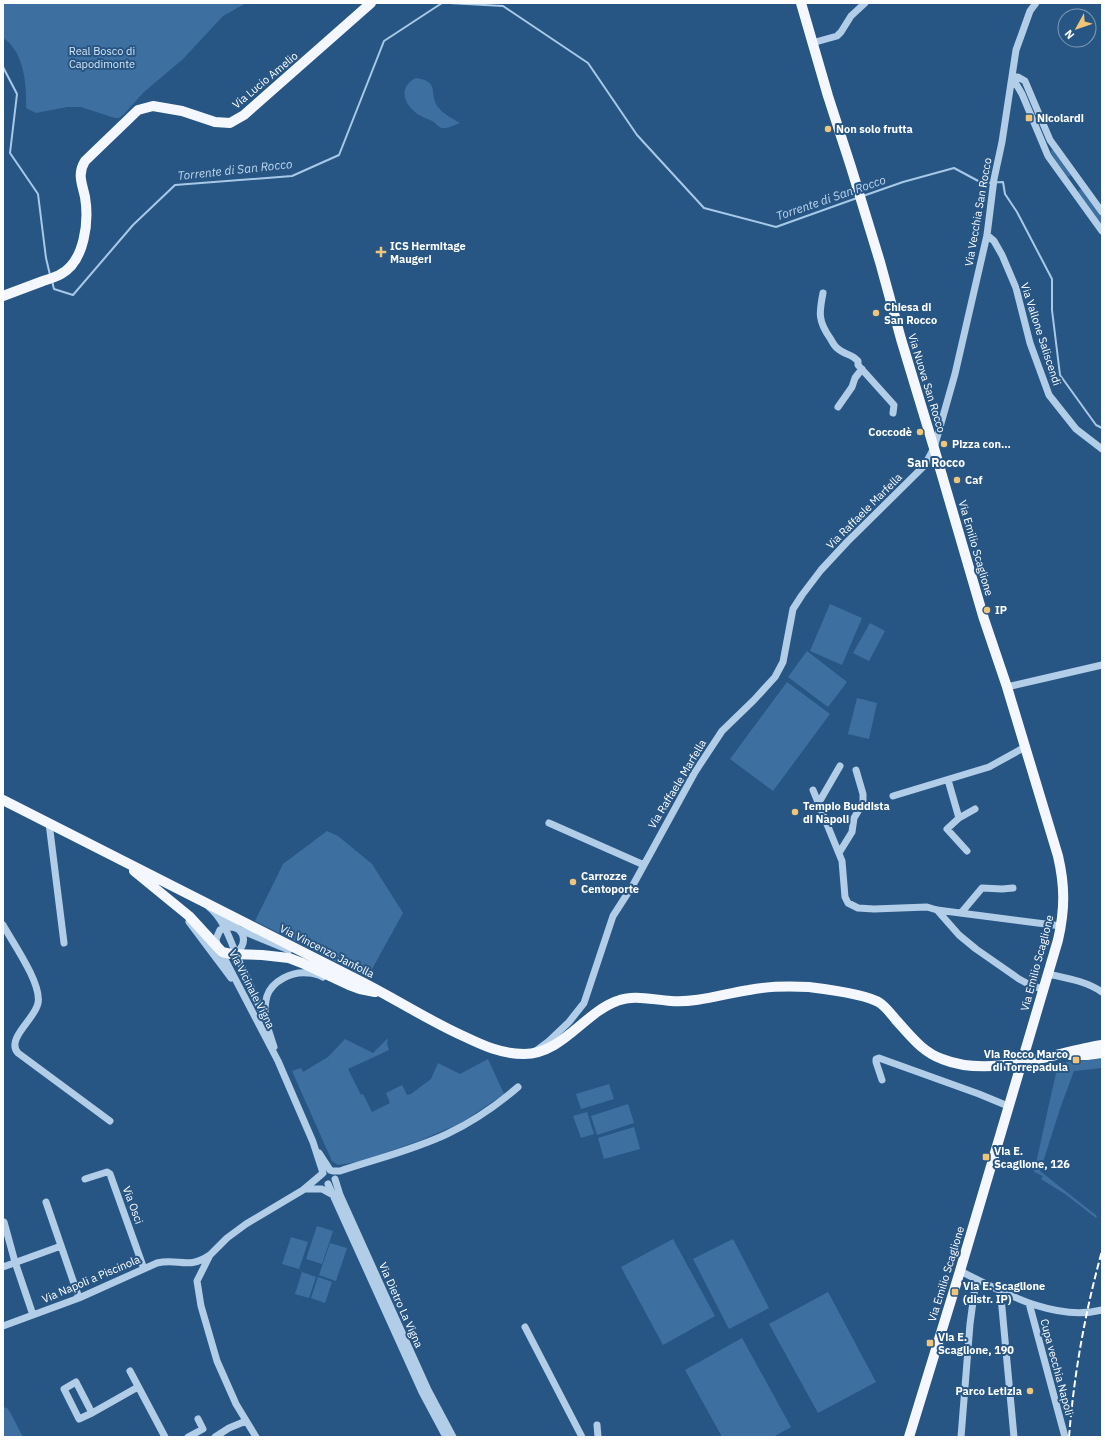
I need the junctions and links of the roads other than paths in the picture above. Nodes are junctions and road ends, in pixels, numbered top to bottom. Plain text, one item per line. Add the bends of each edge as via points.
1 (371, 3) edge
2 (801, 3) edge
3 (865, 3) edge
4 (1036, 3) edge
5 (812, 43) junction
6 (1012, 77) junction
7 (1079, 181) junction
8 (1070, 188) junction
9 (1102, 212) edge
10 (1102, 231) edge
11 (987, 235) junction
12 (823, 293) dead end
13 (3, 296) edge
14 (862, 369) junction
15 (838, 407) dead end
16 (893, 413) dead end
17 (934, 448) junction
18 (1102, 449) edge
19 (1102, 665) edge
20 (1006, 687) junction
21 (1025, 747) junction
22 (840, 766) dead end
23 (856, 770) dead end
24 (948, 780) junction
25 (813, 790) dead end
26 (893, 796) dead end
27 (3, 800) edge
28 (818, 804) junction
29 (975, 809) dead end
30 (959, 818) junction
31 (49, 823) junction
32 (550, 823) dead end
33 (967, 851) dead end
34 (839, 853) junction
35 (122, 861) junction
36 (644, 865) junction
37 (1013, 888) dead end
38 (160, 892) junction
39 (202, 901) junction
40 (937, 910) junction
41 (214, 911) junction
42 (961, 913) junction
43 (3, 925) edge
44 (1061, 926) junction
45 (224, 928) junction
46 (237, 928) junction
47 (64, 943) dead end
48 (219, 948) junction
49 (236, 954) junction
50 (318, 959) junction
51 (1048, 974) junction
52 (339, 981) junction
53 (1043, 989) junction
54 (1102, 992) edge
55 (380, 993) junction
56 (243, 994) junction
57 (265, 1019) junction
58 (1102, 1045) edge
59 (532, 1053) junction
60 (1102, 1053) edge
61 (1065, 1054) junction
62 (278, 1061) junction
63 (1021, 1063) junction
64 (882, 1080) dead end
65 (518, 1087) dead end
66 (1008, 1106) junction
67 (110, 1121) dead end
68 (313, 1142) junction
69 (322, 1173) junction
70 (335, 1174) junction
71 (85, 1180) dead end
72 (327, 1184) junction
73 (305, 1190) junction
74 (333, 1195) junction
75 (46, 1202) dead end
76 (4, 1222) edge
77 (61, 1246) junction
78 (210, 1255) junction
79 (15, 1262) junction
80 (190, 1264) junction
81 (3, 1267) edge
82 (144, 1269) junction
83 (960, 1271) junction
84 (976, 1279) junction
85 (198, 1281) junction
86 (1002, 1291) junction
87 (79, 1298) junction
88 (1029, 1303) junction
89 (1100, 1310) edge
90 (33, 1314) junction
91 (3, 1326) edge
92 (525, 1327) dead end
93 (130, 1371) dead end
94 (138, 1387) junction
95 (92, 1413) junction
96 (198, 1419) dead end
97 (246, 1421) junction
98 (597, 1425) dead end
99 (164, 1437) edge
100 (188, 1437) edge
101 (215, 1437) edge
102 (256, 1437) edge
103 (446, 1437) edge
104 (453, 1437) edge
105 (582, 1437) edge
106 (598, 1437) edge
107 (909, 1437) edge
108 (961, 1437) edge
109 (1014, 1437) edge
110 (1065, 1437) edge

1 - 13 main road, Via Lucio Amelio via 244,115 230,123 215,122 182,111 154,106 138,110 85,161 81,168 87,210 85,236 77,258 61,274
2 - 5 main road, Via Nuova San Rocco
3 - 5 street via 851,16 837,36
4 - 6 street, Via Vecchia San Rocco via 1030,11 1016,50
5 - 17 main road, Via Nuova San Rocco
6 - 7 street via 1025,81 1050,140
6 - 8 street via 1022,94 1048,156
6 - 11 street, Via Vecchia San Rocco
7 - 8 street
7 - 9 street
8 - 10 street
11 - 17 street, Via Vecchia San Rocco via 955,374
11 - 18 street, Via Vallone Saliscendi via 1002,255 1016,288 1030,343 1049,395 1076,429
12 - 14 street via 820,322 836,348 853,355
14 - 15 street
14 - 16 street via 894,405
17 - 20 main road, Via Emilio Scaglione
17 - 36 street, Via Raffaele Marfella via 925,465 821,570 802,594 793,609 783,662 775,677 722,731 695,772
19 - 20 street
20 - 21 main road, Via Emilio Scaglione
21 - 24 street via 989,767
21 - 44 main road, Via Emilio Scaglione via 1063,877
22 - 28 street
23 - 34 street via 863,803 854,818 852,832
24 - 26 street
24 - 30 street
25 - 28 street
27 - 31 main road, Via Vincenzo Janfolla
28 - 34 street
29 - 30 street
30 - 33 street via 947,829
31 - 35 main road, Via Vincenzo Janfolla
31 - 47 street
32 - 36 street
34 - 40 street via 845,897 852,906 874,909 927,907
35 - 38 main road, Via Vincenzo Janfolla
35 - 39 main road, Via Vincenzo Janfolla
36 - 59 street, Via Raffaele Marfella via 613,916 584,1003 569,1022
37 - 42 street via 982,888
38 - 48 main road, Via Vincenzo Janfolla via 190,916
38 - 56 street via 202,939
39 - 41 street, Via Vicinale Vigna
39 - 50 main road, Via Vincenzo Janfolla
40 - 42 street
40 - 53 street via 959,935 976,949 1019,979
41 - 45 street, Via Vicinale Vigna
41 - 46 street
42 - 44 street
43 - 67 street via 32,975 39,996 37,1007 15,1040 15,1050
44 - 51 main road, Via Emilio Scaglione
45 - 46 street
45 - 48 street, Via Vicinale Vigna via 218,934
45 - 49 street, Via Vicinale Vigna
46 - 49 street via 243,934 244,943
46 - 50 street
48 - 49 main road, Via Vincenzo Janfolla via 226,954
48 - 56 street, Via Vicinale Vigna
49 - 52 main road, Via Vincenzo Janfolla via 289,958
49 - 57 street, Via Vicinale Vigna
50 - 55 main road, Via Vincenzo Janfolla
51 - 53 main road, Via Emilio Scaglione
51 - 54 street via 1083,982
52 - 55 main road, Via Vincenzo Janfolla
52 - 57 street, Via Vicinale Vigna via 308,973 285,978 271,988 267,996
53 - 63 main road, Via Emilio Scaglione
55 - 59 main road via 486,1047 504,1053
56 - 62 street, Via Vicinale Vigna
57 - 62 street, Via Vicinale Vigna
58 - 61 main road
59 - 63 main road via 557,1043 600,1010 617,1001 632,998 690,1002 752,989 808,987 845,992 879,1002 917,1043 944,1060 979,1066
60 - 61 main road via 1076,1056
61 - 63 main road
62 - 68 street, Via Vicinale Vigna
63 - 66 main road, Via Emilio Scaglione
64 - 66 street via 876,1062 879,1058
65 - 70 street via 447,1134
66 - 83 main road, Via Emilio Scaglione
68 - 69 street, Via Vicinale Vigna
68 - 70 street, Via Vicinale Vigna
69 - 70 street via 326,1170
69 - 72 street via 322,1180
69 - 73 street
70 - 72 street via 332,1183
70 - 104 street, Via Dietro La Vigna via 340,1195 428,1390
71 - 82 street, Via Osci via 109,1173
72 - 73 street
72 - 74 street, Via Dietro La Vigna
73 - 74 street via 322,1189
73 - 78 street via 236,1230
74 - 103 street, Via Dietro La Vigna via 422,1392
75 - 77 street
76 - 79 street
77 - 79 street
77 - 87 street
78 - 80 street, Via Napoli a Piscinola
78 - 85 street
79 - 81 street
79 - 90 street
80 - 82 street, Via Napoli a Piscinola via 163,1262
80 - 85 street
82 - 87 street, Via Napoli a Piscinola
83 - 84 street
83 - 107 main road, Via Emilio Scaglione
84 - 86 street
84 - 108 street
85 - 97 street via 201,1306 217,1361
86 - 88 street
86 - 109 street
87 - 90 street, Via Napoli a Piscinola
88 - 89 street via 1078,1313
88 - 110 street, Cupa vecchia Napoli
90 - 91 street, Via Napoli a Piscinola
92 - 105 street
93 - 94 street
94 - 95 street
94 - 99 street
95 - 95 street via 79,1419 64,1389 76,1382
96 - 100 street via 203,1429
97 - 101 street
97 - 102 street
98 - 106 street

